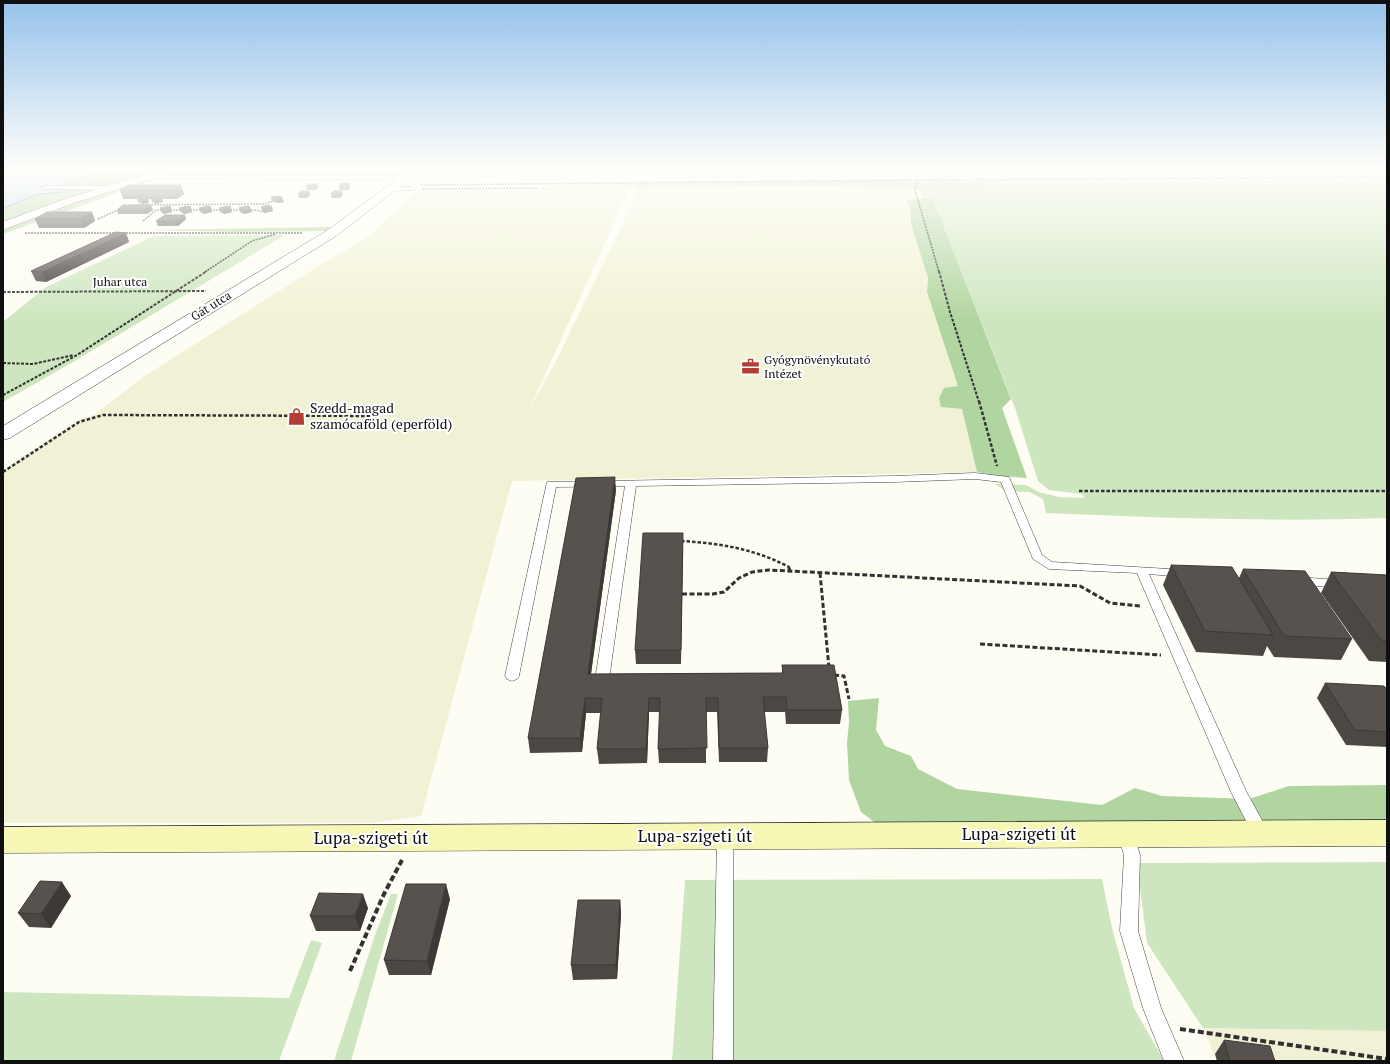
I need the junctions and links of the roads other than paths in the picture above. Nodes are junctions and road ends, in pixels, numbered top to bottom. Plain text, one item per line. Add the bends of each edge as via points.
1 (16, 221) edge
2 (350, 221) edge
3 (3, 226) edge
4 (3, 434) edge
5 (631, 483) junction
6 (1141, 570) junction
7 (1197, 574) edge
8 (1284, 580) edge
9 (1355, 585) edge
10 (512, 676) dead end
11 (602, 680) edge
12 (1261, 833) junction
13 (1387, 833) edge
14 (1125, 834) junction
15 (725, 836) junction
16 (3, 840) edge
17 (723, 1061) edge
18 (1174, 1061) edge

1 - 3 street
2 - 4 street, Gát utca
5 - 6 lane via 975,476 1005,479 1037,557 1049,565
5 - 10 lane via 551,484
5 - 11 lane
6 - 7 lane
6 - 12 lane via 1239,792
8 - 9 lane
12 - 13 street, Lupa-szigeti út
12 - 14 street, Lupa-szigeti út
14 - 15 street, Lupa-szigeti út
14 - 18 lane via 1132,855 1129,931 1152,1008
15 - 16 street, Lupa-szigeti út
15 - 17 lane

